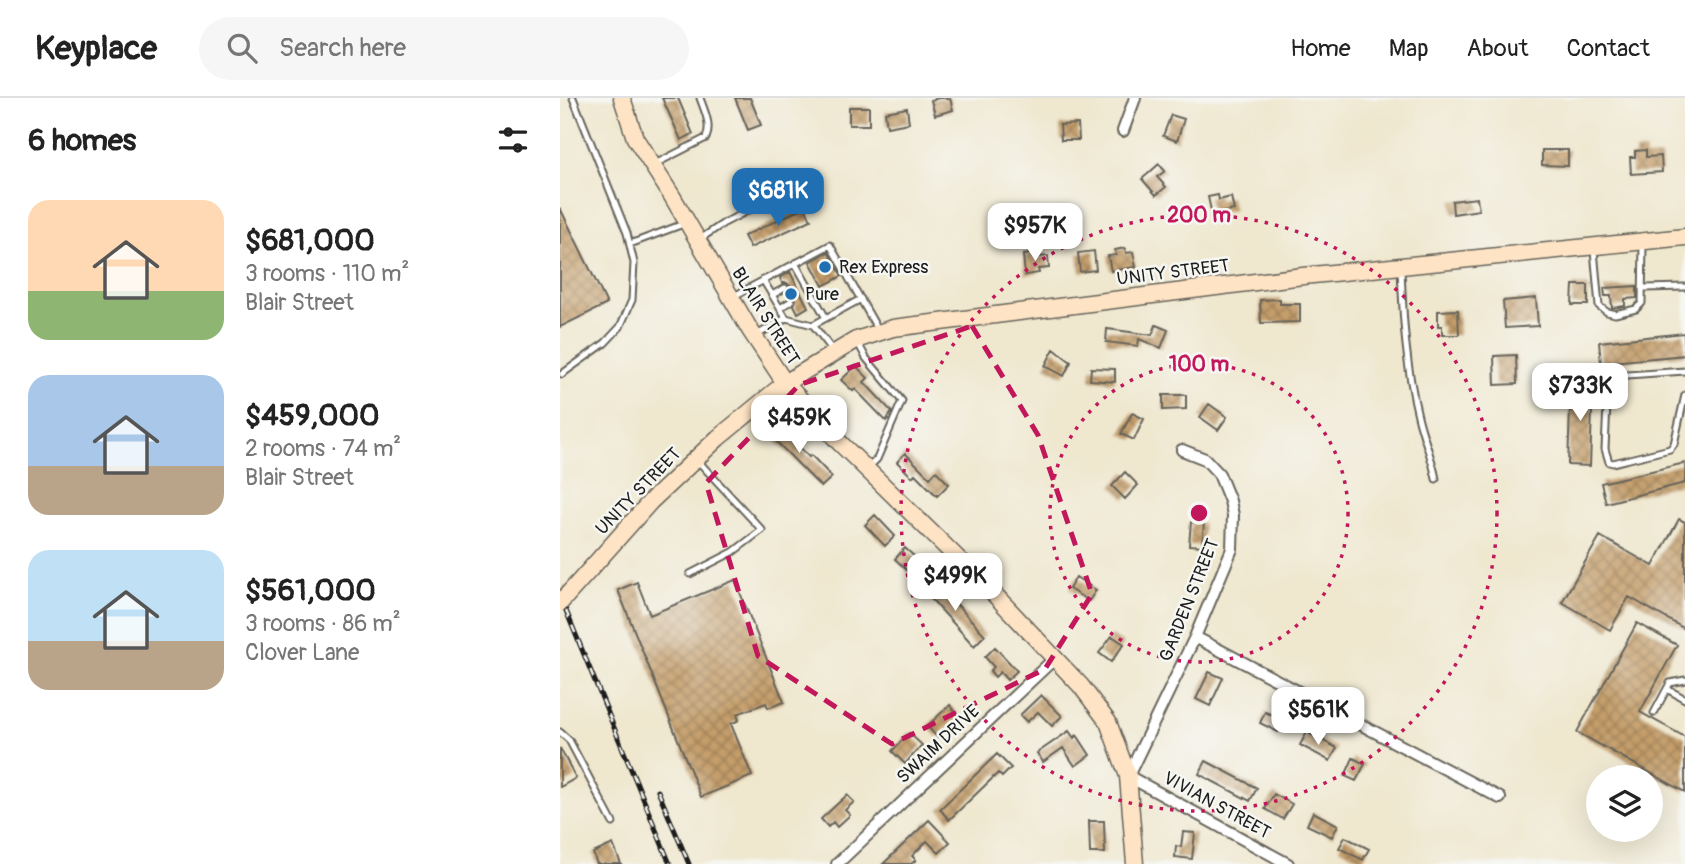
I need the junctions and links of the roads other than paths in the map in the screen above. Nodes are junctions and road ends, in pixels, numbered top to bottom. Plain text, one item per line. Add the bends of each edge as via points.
1 (573, 98) edge
2 (622, 98) edge
3 (700, 98) edge
4 (1135, 98) edge
5 (1123, 131) dead end
6 (652, 165) junction
7 (785, 192) dead end
8 (687, 222) junction
9 (1685, 237) edge
10 (698, 241) junction
11 (1643, 241) junction
12 (630, 244) junction
13 (1594, 246) junction
14 (795, 263) junction
15 (1401, 266) junction
16 (804, 278) junction
17 (763, 280) junction
18 (796, 283) dead end
19 (1685, 287) edge
20 (785, 288) dead end
21 (1644, 288) junction
22 (811, 291) junction
23 (772, 295) junction
24 (803, 295) dead end
25 (732, 298) junction
26 (861, 299) junction
27 (791, 301) dead end
28 (780, 308) junction
29 (786, 318) junction
30 (826, 318) junction
31 (813, 325) junction
32 (879, 332) junction
33 (755, 336) junction
34 (856, 340) junction
35 (835, 353) junction
36 (1685, 371) edge
37 (562, 374) edge
38 (785, 383) junction
39 (1685, 395) edge
40 (1182, 450) dead end
41 (696, 459) junction
42 (867, 470) junction
43 (1436, 479) dead end
44 (690, 574) dead end
45 (560, 603) edge
46 (1195, 637) junction
47 (1054, 659) junction
48 (1685, 680) edge
49 (1667, 689) junction
50 (1685, 699) edge
51 (1654, 713) dead end
52 (560, 732) edge
53 (1128, 776) junction
54 (1500, 797) dead end
55 (613, 823) dead end
56 (841, 860) edge
57 (1135, 864) edge
58 (1288, 864) edge

1 - 12 lane
2 - 6 street, BLAIR STREET via 635,138
3 - 6 lane via 708,120 706,138
4 - 5 street
6 - 8 street, BLAIR STREET
7 - 10 lane
8 - 10 street, BLAIR STREET
8 - 12 lane
9 - 11 street, UNITY STREET
10 - 25 street, BLAIR STREET
11 - 13 street, UNITY STREET
11 - 21 lane
12 - 37 lane via 632,300 620,327
13 - 15 street, UNITY STREET
13 - 21 lane via 1599,306 1615,314 1636,309
14 - 16 lane
14 - 17 lane
14 - 26 lane via 830,245
15 - 32 street, UNITY STREET via 941,320
15 - 43 lane via 1408,365
16 - 18 lane
16 - 22 lane
17 - 23 lane
17 - 25 lane
19 - 21 lane
20 - 23 lane
22 - 24 lane
22 - 30 lane
23 - 28 lane
25 - 33 street, BLAIR STREET
26 - 30 lane
26 - 32 lane
27 - 28 lane
28 - 29 lane
29 - 31 lane
29 - 33 lane
30 - 31 lane
31 - 35 lane
32 - 34 street, UNITY STREET
33 - 38 street, BLAIR STREET
34 - 35 street, UNITY STREET
34 - 42 lane via 902,401 877,459
35 - 38 street, UNITY STREET
36 - 39 lane via 1613,376 1608,381 1605,449 1609,462 1670,449
38 - 41 street, UNITY STREET
38 - 42 street, BLAIR STREET
40 - 46 street, GARDEN STREET via 1205,459 1219,474 1233,524 1232,550
41 - 44 lane via 762,530 733,552
41 - 45 street, UNITY STREET, bridge via 651,501
42 - 47 street, BLAIR STREET
46 - 53 street, GARDEN STREET
46 - 54 street
47 - 53 street, BLAIR STREET via 1108,722
47 - 56 street, SWAIM DRIVE
48 - 49 lane via 1675,681
49 - 50 lane
49 - 51 lane
52 - 55 lane via 569,740
53 - 57 street, BLAIR STREET
53 - 58 street, VIVIAN STREET

